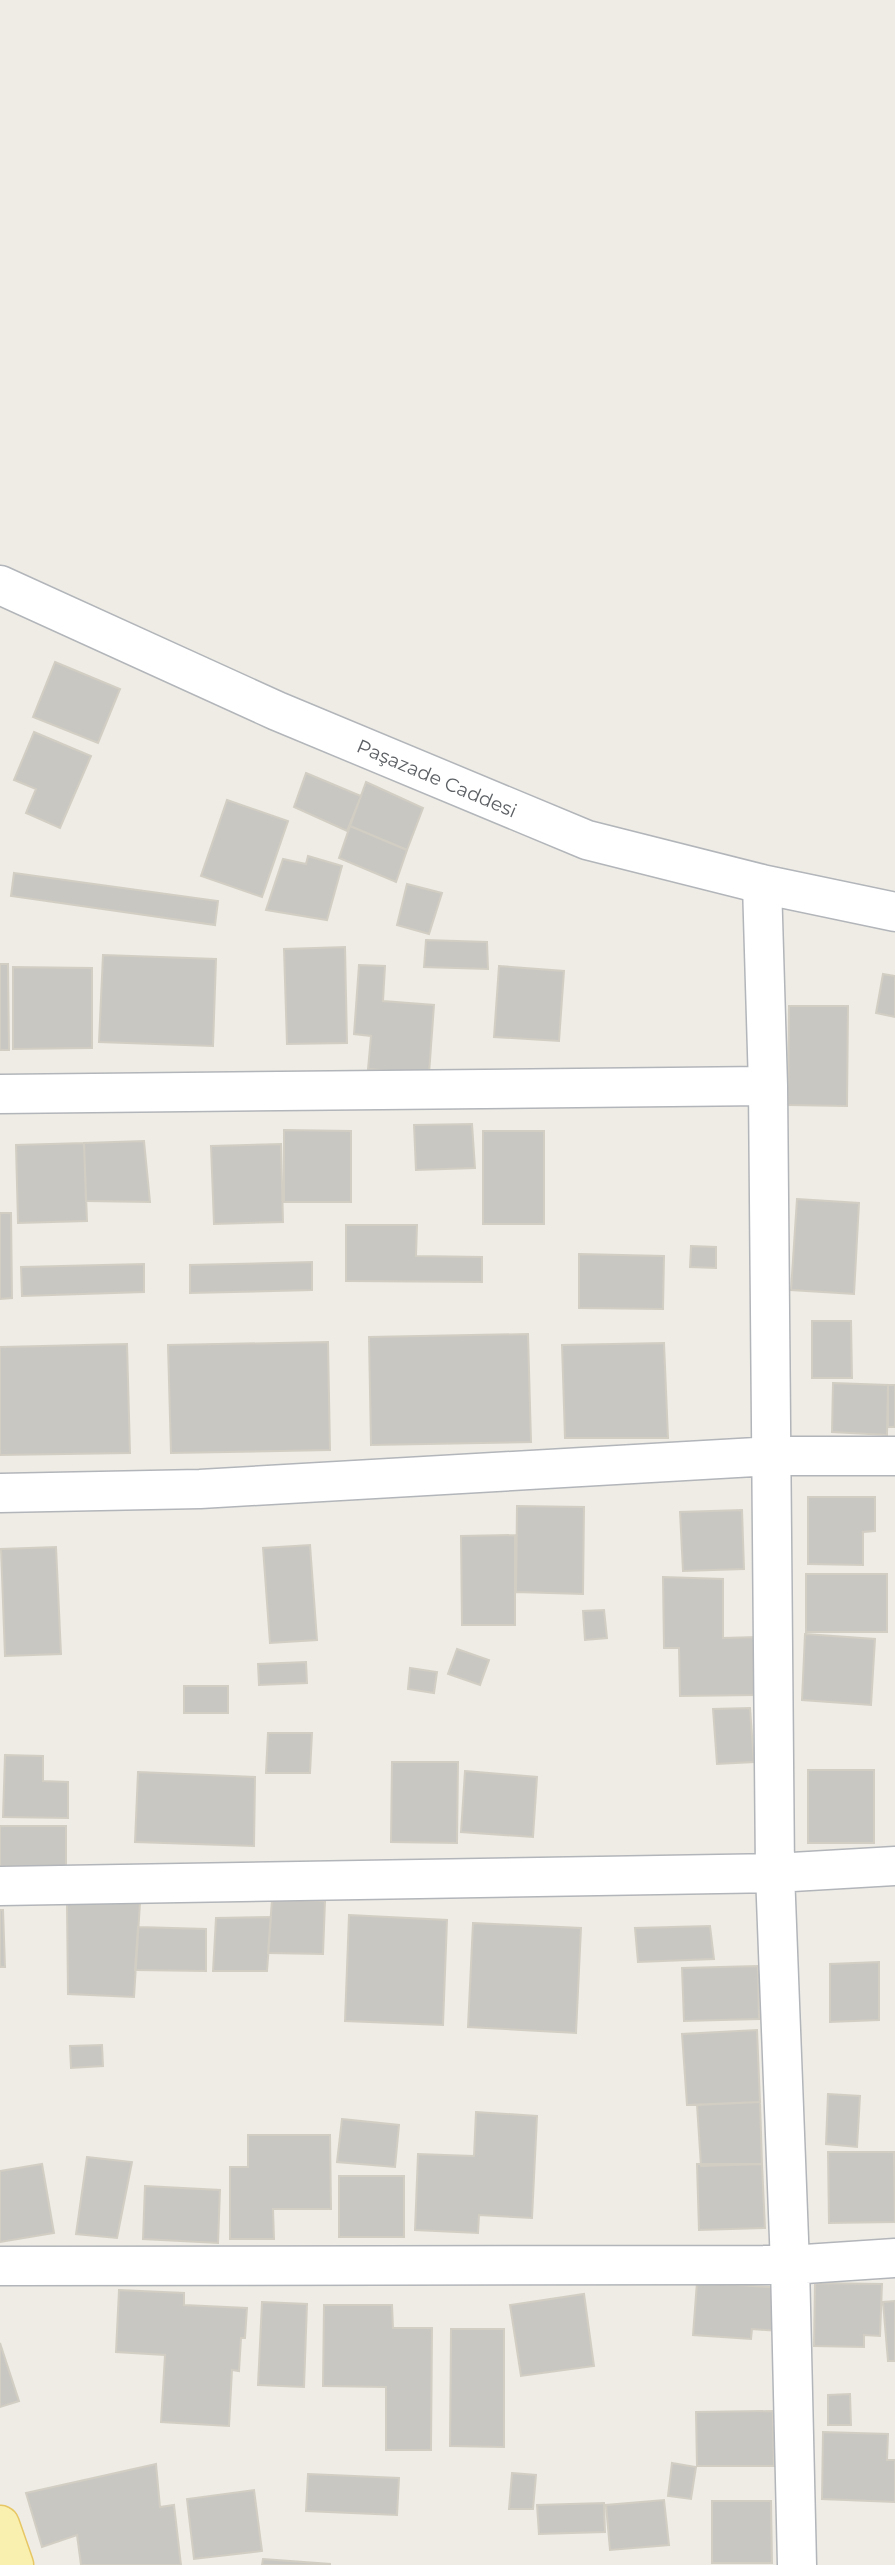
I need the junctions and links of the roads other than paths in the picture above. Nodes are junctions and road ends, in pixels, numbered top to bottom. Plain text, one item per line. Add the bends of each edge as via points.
1 (0, 585) edge
2 (762, 884) junction
3 (895, 912) edge
4 (768, 1086) junction
5 (0, 1094) edge
6 (772, 1456) junction
7 (895, 1457) edge
8 (0, 1493) edge
9 (895, 1866) edge
10 (775, 1873) junction
11 (0, 1886) edge
12 (895, 2258) edge
13 (790, 2265) junction
14 (0, 2266) edge
15 (0, 2525) edge
16 (14, 2565) edge
17 (797, 2565) edge

1 - 2 street, Paşazade Caddesi via 277,711 587,840
2 - 3 street, Paşazade Caddesi
2 - 4 street
4 - 5 street
4 - 6 street
6 - 7 street
6 - 8 street via 200,1489
6 - 10 street
9 - 10 street
10 - 11 street
10 - 13 street
12 - 13 street
13 - 14 street
13 - 17 street
15 - 16 main road

